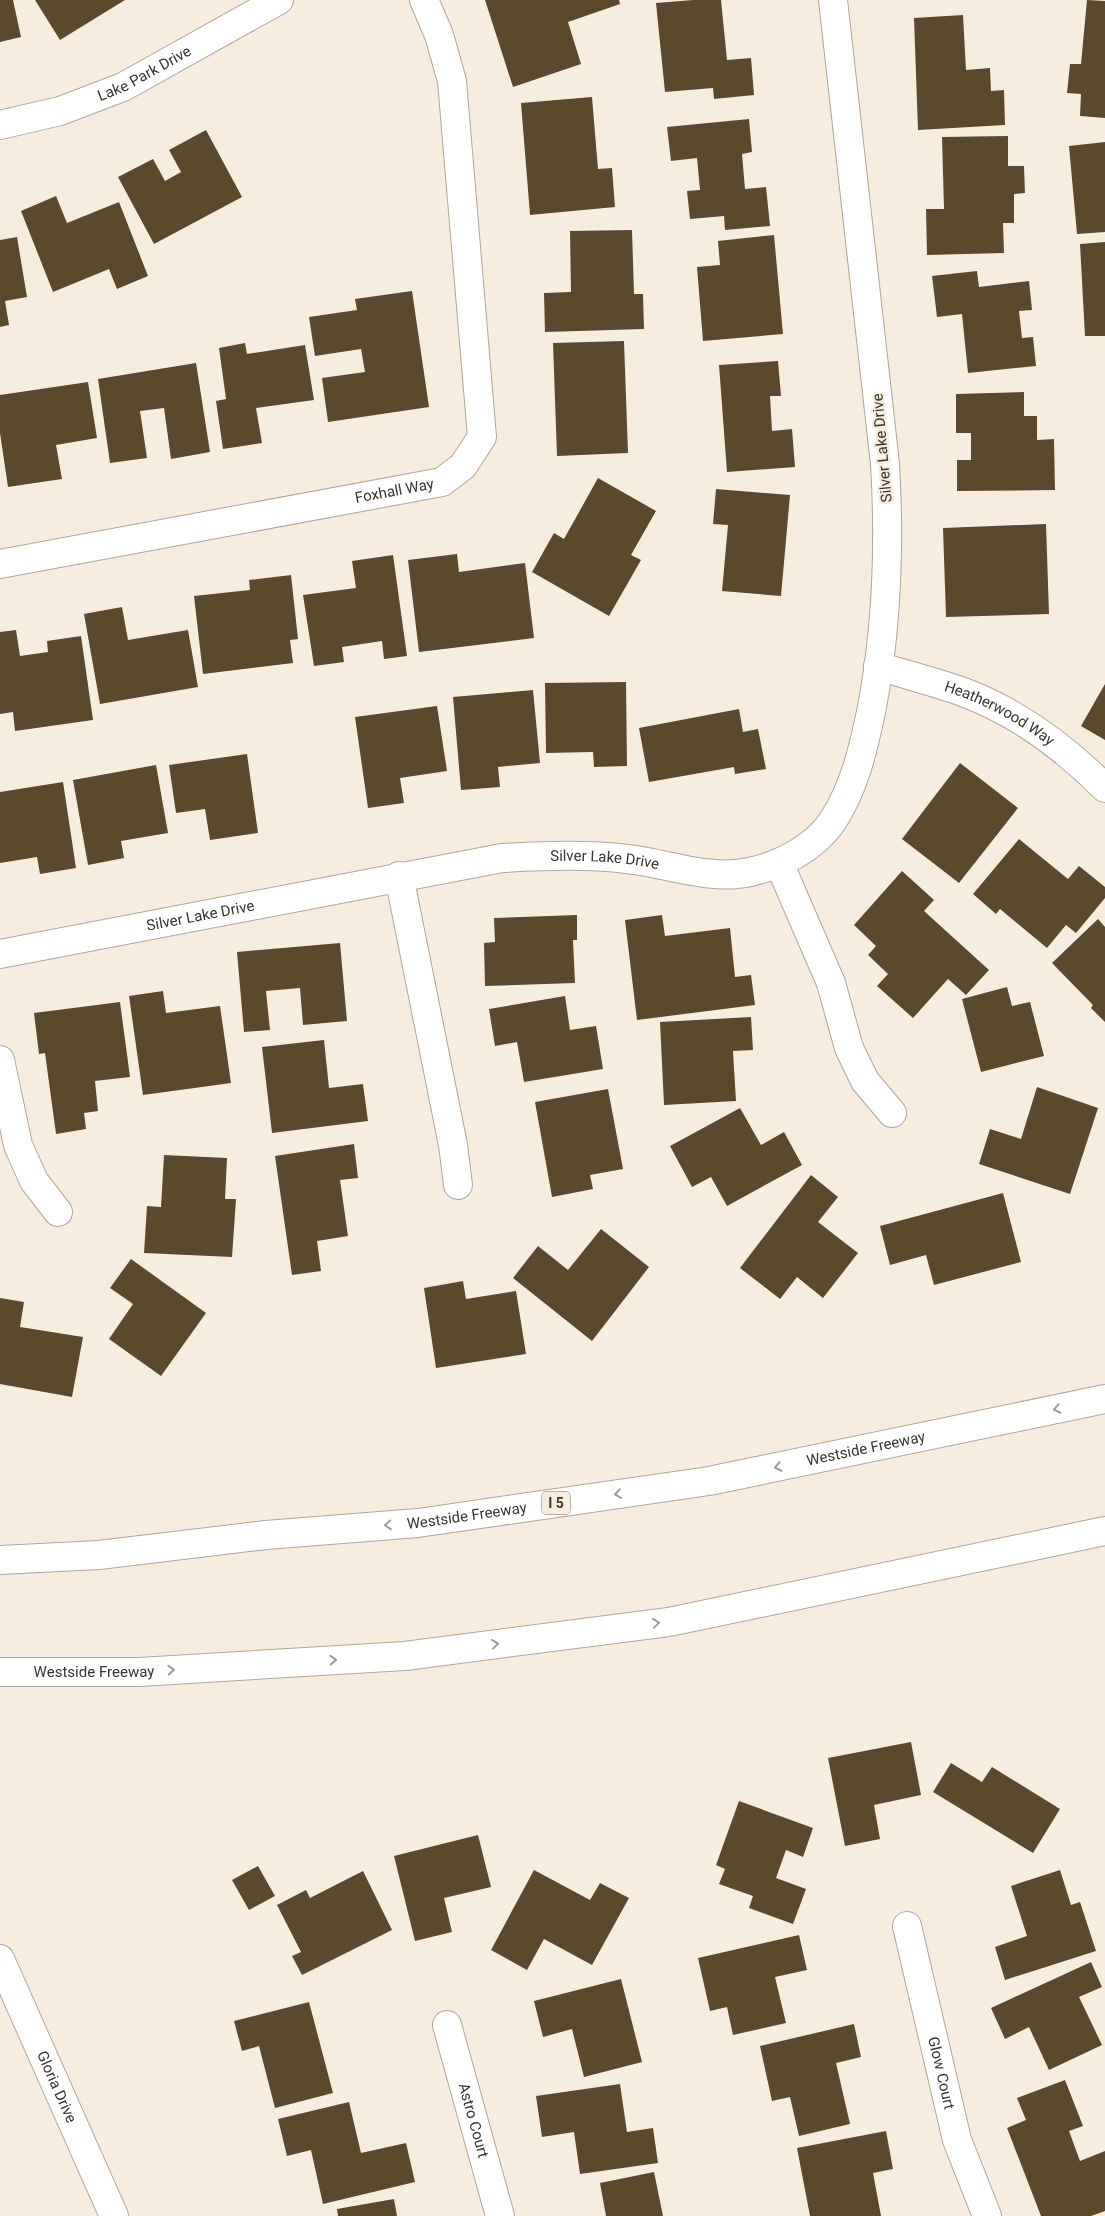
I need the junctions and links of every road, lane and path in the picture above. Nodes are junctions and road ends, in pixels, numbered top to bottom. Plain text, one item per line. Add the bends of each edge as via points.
1 (279, 0) edge
2 (424, 0) edge
3 (833, 0) edge
4 (0, 126) edge
5 (0, 564) edge
6 (878, 666) junction
7 (1105, 788) edge
8 (779, 863) junction
9 (399, 876) junction
10 (0, 954) edge
11 (0, 1060) edge
12 (892, 1113) dead end
13 (458, 1185) dead end
14 (58, 1212) dead end
15 (1105, 1399) edge
16 (1105, 1531) edge
17 (0, 1560) edge
18 (0, 1672) edge
19 (907, 1926) dead end
20 (0, 1959) edge
21 (447, 2026) dead end
22 (114, 2216) edge
23 (500, 2216) edge
24 (987, 2216) edge

1 - 4 main road, Lake Park Drive via 123,87 60,111
2 - 5 main road, Foxhall Way via 439,35 452,81 482,437 463,466 442,482
3 - 6 main road, Silver Lake Drive via 886,464 889,524 886,614
6 - 7 main road, Heatherwood Way via 964,692 1004,710 1053,741
6 - 8 main road, Silver Lake Drive via 867,733 850,794 831,824 804,850
8 - 9 main road, Silver Lake Drive via 749,872 722,874 627,859 560,855 502,858
8 - 12 main road via 831,983 849,1048 866,1081
9 - 10 main road, Silver Lake Drive
9 - 13 main road via 453,1145
11 - 14 main road via 18,1145 34,1181
15 -> 17 main road, Westside Freeway / I 5 via 699,1482 418,1523 266,1534 99,1556
18 -> 16 main road, Westside Freeway via 139,1672 405,1656 669,1622
19 - 24 main road, Glow Court via 957,2140
20 - 22 main road, Gloria Drive
21 - 23 main road, Astro Court

